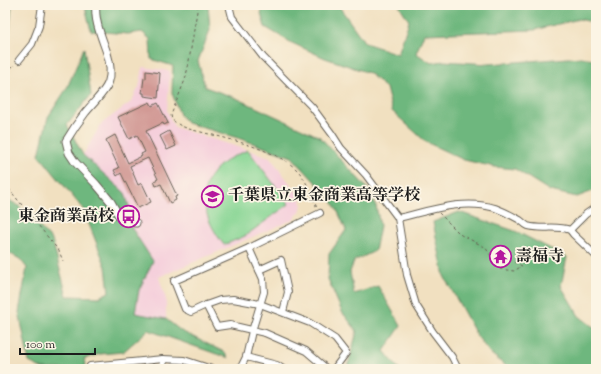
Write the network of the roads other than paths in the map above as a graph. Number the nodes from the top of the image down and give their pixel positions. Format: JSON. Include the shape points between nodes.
{"nodes":[{"id":1,"x":42,"y":5,"type":"edge"},
{"id":2,"x":96,"y":5,"type":"edge"},
{"id":3,"x":229,"y":5,"type":"edge"},
{"id":4,"x":19,"y":60,"type":"road end"},
{"id":5,"x":596,"y":207,"type":"edge"},
{"id":6,"x":320,"y":214,"type":"road end"},
{"id":7,"x":398,"y":218,"type":"junction"},
{"id":8,"x":136,"y":223,"type":"dead end"},
{"id":9,"x":570,"y":230,"type":"junction"},
{"id":10,"x":249,"y":248,"type":"junction"},
{"id":11,"x":596,"y":256,"type":"edge"},
{"id":12,"x":258,"y":270,"type":"junction"},
{"id":13,"x":260,"y":304,"type":"junction"},
{"id":14,"x":206,"y":305,"type":"junction"},
{"id":15,"x":283,"y":312,"type":"junction"},
{"id":16,"x":252,"y":331,"type":"junction"},
{"id":17,"x":246,"y":357,"type":"junction"},
{"id":18,"x":163,"y":359,"type":"junction"},
{"id":19,"x":91,"y":369,"type":"edge"},
{"id":20,"x":164,"y":369,"type":"edge"},
{"id":21,"x":212,"y":369,"type":"edge"},
{"id":22,"x":240,"y":369,"type":"edge"},
{"id":23,"x":283,"y":369,"type":"edge"},
{"id":24,"x":327,"y":369,"type":"edge"},
{"id":25,"x":334,"y":369,"type":"edge"},
{"id":26,"x":458,"y":369,"type":"edge"}],
"edges":[{"from":1,"to":4,"type":"street","via":[[39,26],[32,44]]},
{"from":2,"to":8,"type":"street","via":[[96,16],[110,63],[108,83],[105,91],[86,112],[66,141],[75,162],[111,202],[119,216]]},
{"from":3,"to":7,"type":"street","via":[[232,17],[262,57],[312,107],[341,148],[366,175]]},
{"from":5,"to":9,"type":"street"},
{"from":6,"to":10,"type":"street"},
{"from":7,"to":9,"type":"street","via":[[470,204],[496,209],[526,225]]},
{"from":7,"to":26,"type":"street","via":[[407,275],[416,305]]},
{"from":9,"to":11,"type":"street"},
{"from":10,"to":12,"type":"street"},
{"from":10,"to":14,"type":"street","via":[[174,281],[185,309],[190,312]]},
{"from":12,"to":13,"type":"street","via":[[263,280],[264,292]]},
{"from":12,"to":15,"type":"street","via":[[281,260],[288,292]]},
{"from":13,"to":14,"type":"street","via":[[233,299]]},
{"from":13,"to":15,"type":"street"},
{"from":13,"to":16,"type":"street"},
{"from":14,"to":16,"type":"street","via":[[217,327],[230,325]]},
{"from":15,"to":25,"type":"street","via":[[310,323],[335,339],[346,353]]},
{"from":16,"to":17,"type":"street"},
{"from":16,"to":24,"type":"street","via":[[306,351]]},
{"from":17,"to":22,"type":"street"},
{"from":17,"to":23,"type":"street"},
{"from":18,"to":19,"type":"street","via":[[90,366]]},
{"from":18,"to":20,"type":"street"},
{"from":18,"to":21,"type":"street","via":[[184,360]]}]}
